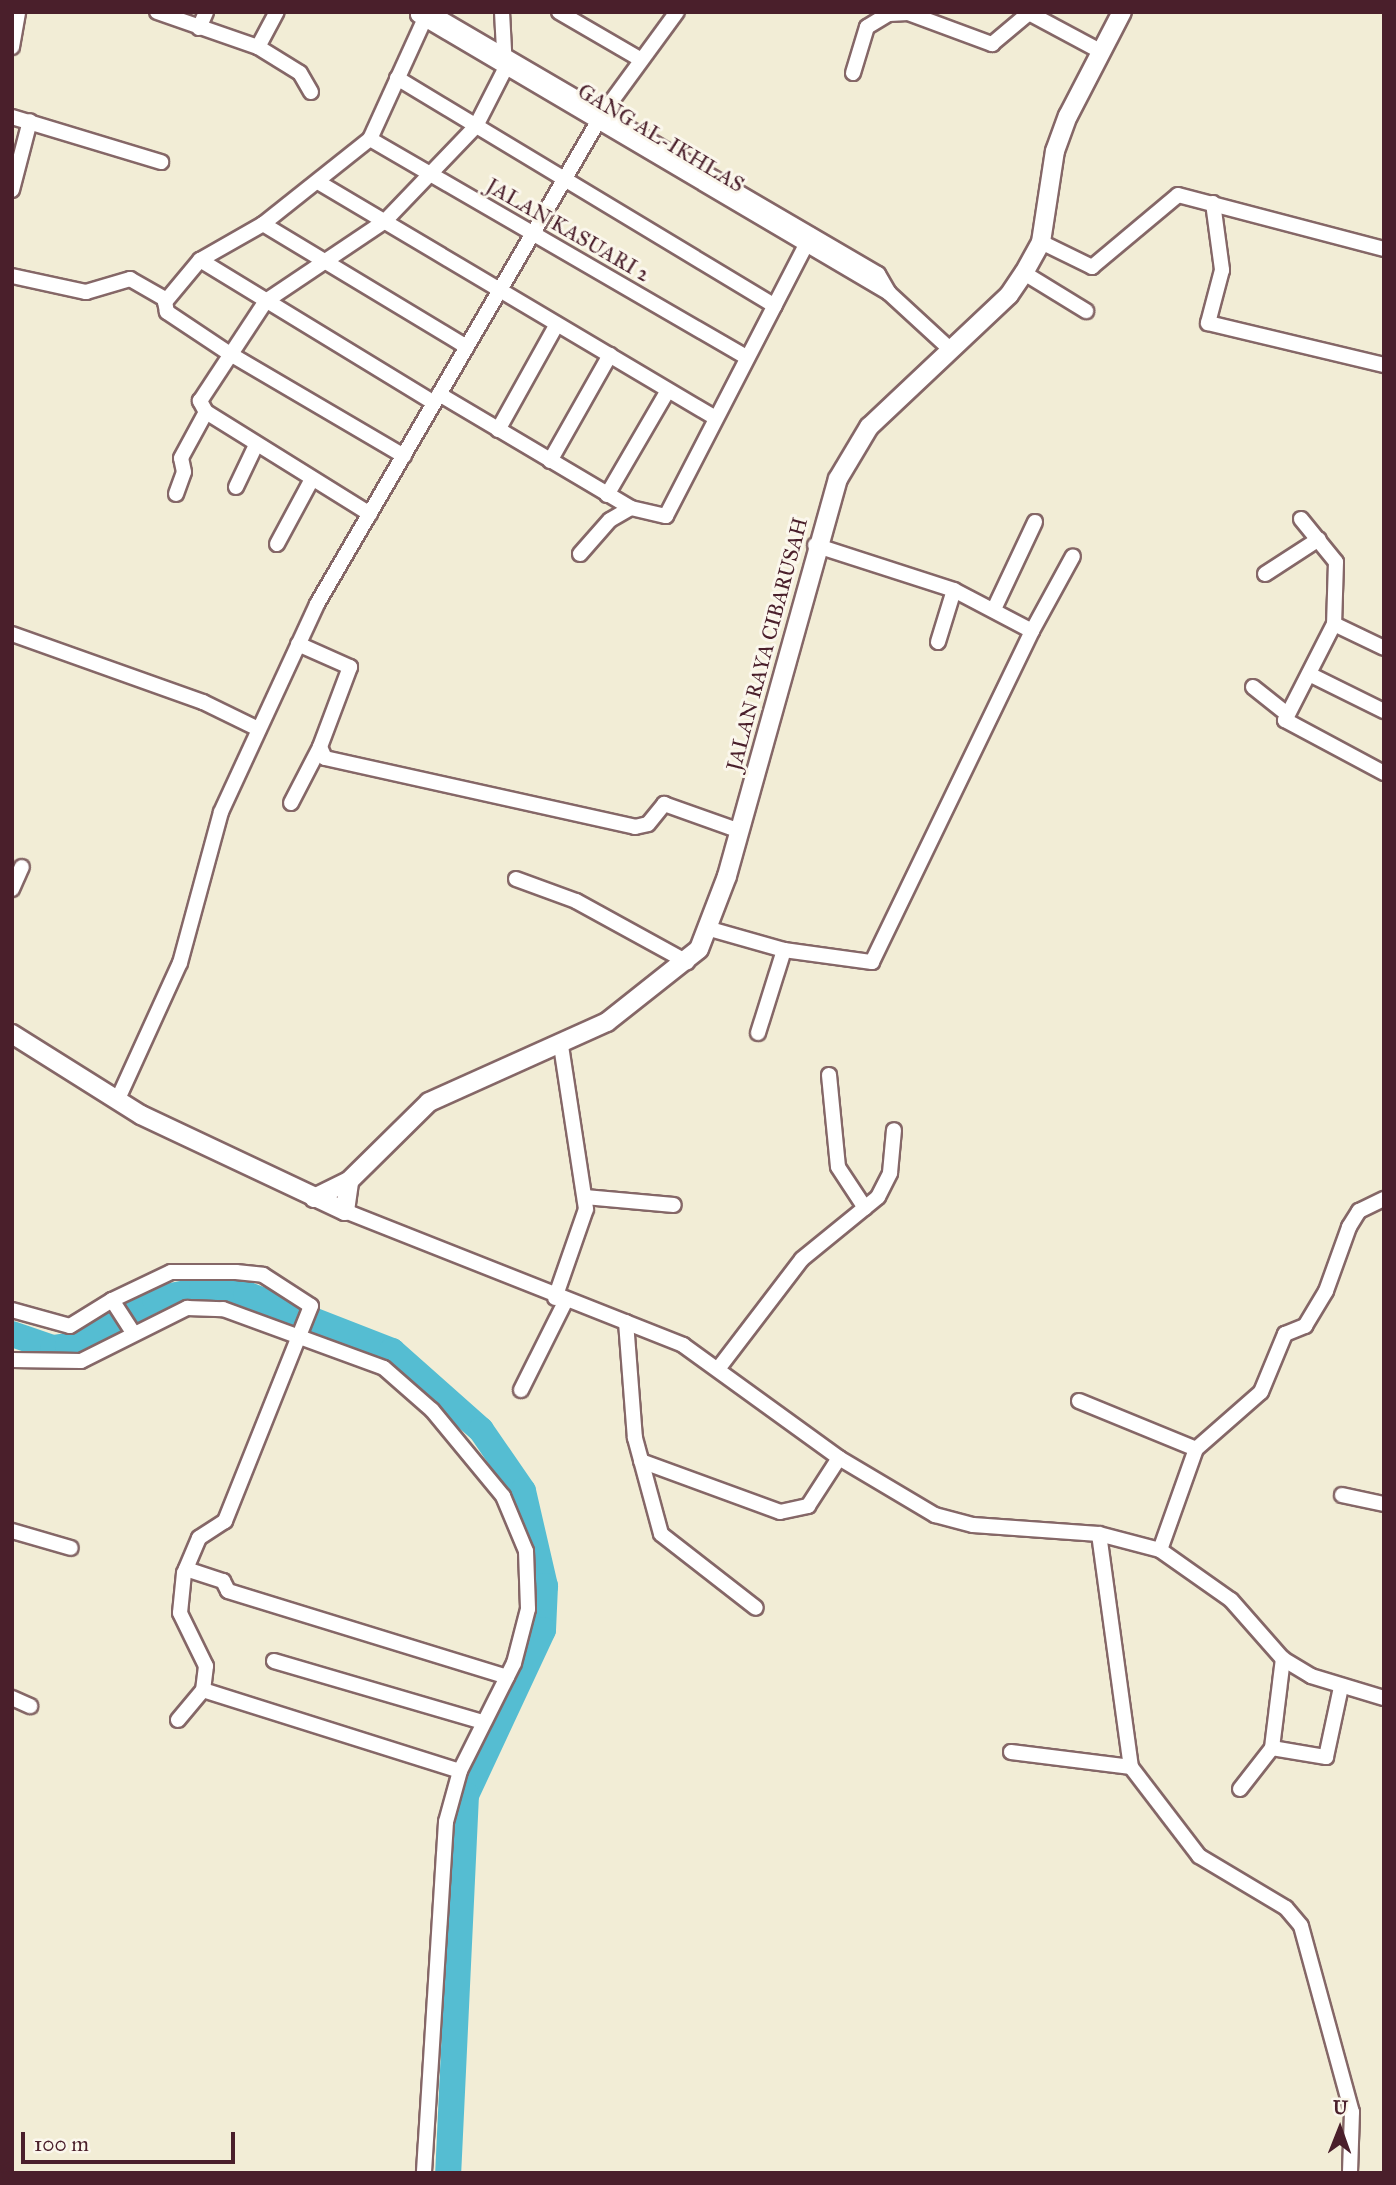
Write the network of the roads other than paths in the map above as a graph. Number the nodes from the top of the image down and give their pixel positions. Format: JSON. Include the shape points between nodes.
{"nodes":[{"id":1,"x":18,"y":12,"type":"edge"},
{"id":2,"x":158,"y":12,"type":"edge"},
{"id":3,"x":206,"y":12,"type":"edge"},
{"id":4,"x":277,"y":12,"type":"edge"},
{"id":5,"x":502,"y":12,"type":"edge"},
{"id":6,"x":559,"y":12,"type":"edge"},
{"id":7,"x":677,"y":12,"type":"edge"},
{"id":8,"x":1122,"y":12,"type":"edge"},
{"id":9,"x":425,"y":14,"type":"edge"},
{"id":10,"x":199,"y":28,"type":"junction"},
{"id":11,"x":12,"y":47,"type":"edge"},
{"id":12,"x":258,"y":47,"type":"junction"},
{"id":13,"x":1100,"y":51,"type":"junction"},
{"id":14,"x":638,"y":58,"type":"junction"},
{"id":15,"x":506,"y":63,"type":"junction"},
{"id":16,"x":853,"y":73,"type":"dead end"},
{"id":17,"x":397,"y":78,"type":"junction"},
{"id":18,"x":311,"y":92,"type":"dead end"},
{"id":19,"x":599,"y":118,"type":"junction"},
{"id":20,"x":23,"y":119,"type":"edge"},
{"id":21,"x":476,"y":126,"type":"junction"},
{"id":22,"x":370,"y":139,"type":"junction"},
{"id":23,"x":161,"y":162,"type":"dead end"},
{"id":24,"x":430,"y":174,"type":"junction"},
{"id":25,"x":564,"y":179,"type":"junction"},
{"id":26,"x":318,"y":181,"type":"junction"},
{"id":27,"x":12,"y":190,"type":"edge"},
{"id":28,"x":1213,"y":203,"type":"junction"},
{"id":29,"x":385,"y":221,"type":"junction"},
{"id":30,"x":263,"y":224,"type":"junction"},
{"id":31,"x":532,"y":234,"type":"junction"},
{"id":32,"x":807,"y":241,"type":"junction"},
{"id":33,"x":1041,"y":242,"type":"junction"},
{"id":34,"x":1384,"y":249,"type":"edge"},
{"id":35,"x":200,"y":260,"type":"junction"},
{"id":36,"x":328,"y":263,"type":"junction"},
{"id":37,"x":1024,"y":273,"type":"junction"},
{"id":38,"x":12,"y":276,"type":"edge"},
{"id":39,"x":500,"y":290,"type":"junction"},
{"id":40,"x":166,"y":299,"type":"junction"},
{"id":41,"x":266,"y":300,"type":"junction"},
{"id":42,"x":775,"y":306,"type":"junction"},
{"id":43,"x":1086,"y":311,"type":"dead end"},
{"id":44,"x":557,"y":324,"type":"junction"},
{"id":45,"x":467,"y":347,"type":"junction"},
{"id":46,"x":951,"y":351,"type":"junction"},
{"id":47,"x":230,"y":354,"type":"junction"},
{"id":48,"x":610,"y":355,"type":"junction"},
{"id":49,"x":746,"y":357,"type":"junction"},
{"id":50,"x":1384,"y":365,"type":"edge"},
{"id":51,"x":668,"y":390,"type":"junction"},
{"id":52,"x":437,"y":399,"type":"junction"},
{"id":53,"x":206,"y":412,"type":"junction"},
{"id":54,"x":714,"y":417,"type":"junction"},
{"id":55,"x":498,"y":430,"type":"junction"},
{"id":56,"x":256,"y":445,"type":"junction"},
{"id":57,"x":404,"y":456,"type":"junction"},
{"id":58,"x":550,"y":461,"type":"junction"},
{"id":59,"x":312,"y":479,"type":"junction"},
{"id":60,"x":236,"y":487,"type":"dead end"},
{"id":61,"x":176,"y":494,"type":"dead end"},
{"id":62,"x":607,"y":495,"type":"junction"},
{"id":63,"x":631,"y":508,"type":"junction"},
{"id":64,"x":370,"y":513,"type":"junction"},
{"id":65,"x":1301,"y":519,"type":"dead end"},
{"id":66,"x":1035,"y":522,"type":"dead end"},
{"id":67,"x":1319,"y":539,"type":"junction"},
{"id":68,"x":277,"y":544,"type":"dead end"},
{"id":69,"x":816,"y":545,"type":"junction"},
{"id":70,"x":580,"y":554,"type":"dead end"},
{"id":71,"x":1073,"y":556,"type":"dead end"},
{"id":72,"x":1265,"y":574,"type":"dead end"},
{"id":73,"x":954,"y":590,"type":"junction"},
{"id":74,"x":995,"y":607,"type":"junction"},
{"id":75,"x":1334,"y":624,"type":"junction"},
{"id":76,"x":1032,"y":631,"type":"junction"},
{"id":77,"x":12,"y":634,"type":"edge"},
{"id":78,"x":938,"y":642,"type":"dead end"},
{"id":79,"x":298,"y":644,"type":"junction"},
{"id":80,"x":1384,"y":648,"type":"edge"},
{"id":81,"x":1309,"y":674,"type":"junction"},
{"id":82,"x":1253,"y":688,"type":"dead end"},
{"id":83,"x":1384,"y":711,"type":"edge"},
{"id":84,"x":1287,"y":714,"type":"junction"},
{"id":85,"x":258,"y":729,"type":"junction"},
{"id":86,"x":320,"y":747,"type":"junction"},
{"id":87,"x":1384,"y":773,"type":"edge"},
{"id":88,"x":291,"y":803,"type":"dead end"},
{"id":89,"x":740,"y":831,"type":"junction"},
{"id":90,"x":22,"y":867,"type":"dead end"},
{"id":91,"x":516,"y":879,"type":"dead end"},
{"id":92,"x":12,"y":889,"type":"edge"},
{"id":93,"x":710,"y":929,"type":"junction"},
{"id":94,"x":784,"y":950,"type":"junction"},
{"id":95,"x":687,"y":962,"type":"junction"},
{"id":96,"x":758,"y":1033,"type":"dead end"},
{"id":97,"x":12,"y":1034,"type":"edge"},
{"id":98,"x":561,"y":1046,"type":"junction"},
{"id":99,"x":829,"y":1075,"type":"dead end"},
{"id":100,"x":117,"y":1101,"type":"junction"},
{"id":101,"x":894,"y":1130,"type":"dead end"},
{"id":102,"x":349,"y":1181,"type":"junction"},
{"id":103,"x":585,"y":1197,"type":"junction"},
{"id":104,"x":314,"y":1198,"type":"junction"},
{"id":105,"x":1384,"y":1199,"type":"edge"},
{"id":106,"x":674,"y":1205,"type":"dead end"},
{"id":107,"x":865,"y":1208,"type":"junction"},
{"id":108,"x":345,"y":1211,"type":"junction"},
{"id":109,"x":560,"y":1300,"type":"junction"},
{"id":110,"x":113,"y":1301,"type":"junction"},
{"id":111,"x":12,"y":1310,"type":"edge"},
{"id":112,"x":626,"y":1322,"type":"junction"},
{"id":113,"x":305,"y":1324,"type":"junction"},
{"id":114,"x":132,"y":1329,"type":"junction"},
{"id":115,"x":12,"y":1360,"type":"edge"},
{"id":116,"x":718,"y":1369,"type":"junction"},
{"id":117,"x":521,"y":1390,"type":"dead end"},
{"id":118,"x":1079,"y":1401,"type":"dead end"},
{"id":119,"x":1196,"y":1449,"type":"junction"},
{"id":120,"x":839,"y":1458,"type":"junction"},
{"id":121,"x":641,"y":1461,"type":"junction"},
{"id":122,"x":1342,"y":1495,"type":"dead end"},
{"id":123,"x":1384,"y":1504,"type":"edge"},
{"id":124,"x":12,"y":1531,"type":"edge"},
{"id":125,"x":1099,"y":1534,"type":"junction"},
{"id":126,"x":71,"y":1548,"type":"dead end"},
{"id":127,"x":1160,"y":1550,"type":"junction"},
{"id":128,"x":186,"y":1569,"type":"junction"},
{"id":129,"x":756,"y":1608,"type":"dead end"},
{"id":130,"x":1283,"y":1659,"type":"junction"},
{"id":131,"x":274,"y":1661,"type":"dead end"},
{"id":132,"x":507,"y":1677,"type":"junction"},
{"id":133,"x":1342,"y":1687,"type":"junction"},
{"id":134,"x":203,"y":1690,"type":"junction"},
{"id":135,"x":12,"y":1698,"type":"edge"},
{"id":136,"x":1384,"y":1698,"type":"edge"},
{"id":137,"x":30,"y":1706,"type":"dead end"},
{"id":138,"x":178,"y":1720,"type":"dead end"},
{"id":139,"x":482,"y":1722,"type":"junction"},
{"id":140,"x":1272,"y":1748,"type":"junction"},
{"id":141,"x":1011,"y":1752,"type":"dead end"},
{"id":142,"x":1131,"y":1767,"type":"junction"},
{"id":143,"x":460,"y":1771,"type":"junction"},
{"id":144,"x":1240,"y":1789,"type":"dead end"},
{"id":145,"x":424,"y":2173,"type":"edge"},
{"id":146,"x":1350,"y":2173,"type":"edge"}],
"edges":[{"from":1,"to":11,"type":"street"},
{"from":2,"to":10,"type":"street"},
{"from":3,"to":10,"type":"street"},
{"from":4,"to":12,"type":"street"},
{"from":5,"to":15,"type":"street"},
{"from":6,"to":14,"type":"street"},
{"from":7,"to":14,"type":"street"},
{"from":8,"to":13,"type":"main road","name":"JALAN RAYA CIBARUSAH"},
{"from":9,"to":15,"type":"street","name":"GANG AL-IKHLAS"},
{"from":9,"to":17,"type":"street"},
{"from":10,"to":12,"type":"street"},
{"from":12,"to":18,"type":"street","via":[[300,73]]},
{"from":13,"to":16,"type":"street","via":[[1029,13],[992,44],[908,13],[889,14],[867,27]]},
{"from":13,"to":33,"type":"main road","name":"JALAN RAYA CIBARUSAH","via":[[1055,151]]},
{"from":14,"to":19,"type":"street"},
{"from":15,"to":19,"type":"street","name":"GANG AL-IKHLAS"},
{"from":15,"to":21,"type":"street"},
{"from":17,"to":21,"type":"street"},
{"from":17,"to":22,"type":"street"},
{"from":19,"to":25,"type":"street"},
{"from":19,"to":32,"type":"street","name":"GANG AL-IKHLAS"},
{"from":20,"to":23,"type":"street"},
{"from":20,"to":27,"type":"street"},
{"from":21,"to":24,"type":"street"},
{"from":21,"to":25,"type":"street"},
{"from":22,"to":24,"type":"street","name":"JALAN KASUARI 2"},
{"from":22,"to":26,"type":"street"},
{"from":24,"to":29,"type":"street"},
{"from":24,"to":31,"type":"street","name":"JALAN KASUARI 2"},
{"from":25,"to":31,"type":"street"},
{"from":25,"to":42,"type":"street"},
{"from":26,"to":29,"type":"street"},
{"from":26,"to":30,"type":"street"},
{"from":28,"to":33,"type":"street","via":[[1178,195],[1092,267]]},
{"from":28,"to":34,"type":"street"},
{"from":28,"to":50,"type":"street","via":[[1223,271],[1208,323]]},
{"from":29,"to":36,"type":"street"},
{"from":29,"to":39,"type":"street"},
{"from":30,"to":35,"type":"street"},
{"from":30,"to":36,"type":"street"},
{"from":31,"to":39,"type":"street"},
{"from":31,"to":49,"type":"street","name":"JALAN KASUARI 2"},
{"from":32,"to":42,"type":"street"},
{"from":32,"to":46,"type":"street","name":"GANG AL-IKHLAS","via":[[878,274],[889,293]]},
{"from":33,"to":37,"type":"main road","name":"JALAN RAYA CIBARUSAH"},
{"from":35,"to":40,"type":"street"},
{"from":35,"to":41,"type":"street"},
{"from":36,"to":41,"type":"street"},
{"from":36,"to":45,"type":"street"},
{"from":37,"to":43,"type":"street"},
{"from":37,"to":46,"type":"main road","name":"JALAN RAYA CIBARUSAH"},
{"from":38,"to":40,"type":"street","via":[[86,292],[130,279]]},
{"from":39,"to":44,"type":"street"},
{"from":39,"to":45,"type":"street"},
{"from":40,"to":47,"type":"street","via":[[167,312]]},
{"from":41,"to":47,"type":"street"},
{"from":41,"to":52,"type":"street"},
{"from":42,"to":49,"type":"street"},
{"from":44,"to":48,"type":"street"},
{"from":44,"to":55,"type":"street"},
{"from":45,"to":52,"type":"street"},
{"from":46,"to":69,"type":"main road","name":"JALAN RAYA CIBARUSAH","via":[[891,404],[855,448]]},
{"from":47,"to":53,"type":"street","via":[[200,401]]},
{"from":47,"to":57,"type":"street"},
{"from":48,"to":51,"type":"street"},
{"from":48,"to":58,"type":"street"},
{"from":49,"to":54,"type":"street"},
{"from":51,"to":54,"type":"street"},
{"from":51,"to":62,"type":"street"},
{"from":52,"to":55,"type":"street"},
{"from":52,"to":57,"type":"street"},
{"from":53,"to":56,"type":"street"},
{"from":53,"to":61,"type":"street","via":[[181,458],[184,472]]},
{"from":54,"to":63,"type":"street","via":[[677,505],[655,517]]},
{"from":55,"to":58,"type":"street"},
{"from":56,"to":59,"type":"street"},
{"from":56,"to":60,"type":"street"},
{"from":57,"to":64,"type":"street"},
{"from":58,"to":62,"type":"street"},
{"from":59,"to":64,"type":"street"},
{"from":59,"to":68,"type":"street"},
{"from":62,"to":63,"type":"street"},
{"from":63,"to":70,"type":"street","via":[[610,520]]},
{"from":64,"to":79,"type":"street"},
{"from":65,"to":67,"type":"street"},
{"from":66,"to":74,"type":"street"},
{"from":67,"to":72,"type":"street"},
{"from":67,"to":75,"type":"street","via":[[1336,562]]},
{"from":69,"to":73,"type":"street"},
{"from":69,"to":89,"type":"main road","name":"JALAN RAYA CIBARUSAH"},
{"from":71,"to":76,"type":"street"},
{"from":73,"to":74,"type":"street"},
{"from":73,"to":78,"type":"street"},
{"from":74,"to":76,"type":"street"},
{"from":75,"to":80,"type":"street"},
{"from":75,"to":81,"type":"street"},
{"from":76,"to":94,"type":"street","via":[[872,962]]},
{"from":77,"to":85,"type":"street"},
{"from":79,"to":85,"type":"street"},
{"from":79,"to":86,"type":"street","via":[[350,667]]},
{"from":81,"to":83,"type":"street"},
{"from":81,"to":84,"type":"street"},
{"from":82,"to":84,"type":"street"},
{"from":84,"to":87,"type":"street","via":[[1290,727]]},
{"from":85,"to":100,"type":"street","via":[[221,812],[180,964]]},
{"from":86,"to":88,"type":"street"},
{"from":86,"to":89,"type":"street","via":[[325,758],[635,827],[648,824],[664,804]]},
{"from":89,"to":93,"type":"main road","name":"JALAN RAYA CIBARUSAH"},
{"from":90,"to":92,"type":"street"},
{"from":91,"to":95,"type":"street","via":[[576,901]]},
{"from":93,"to":94,"type":"street"},
{"from":93,"to":95,"type":"main road","name":"JALAN RAYA CIBARUSAH"},
{"from":94,"to":96,"type":"street"},
{"from":95,"to":98,"type":"main road","name":"JALAN RAYA CIBARUSAH","via":[[634,1005]]},
{"from":97,"to":100,"type":"main road"},
{"from":98,"to":102,"type":"main road","name":"JALAN RAYA CIBARUSAH","via":[[490,1070],[429,1102]]},
{"from":98,"to":103,"type":"street"},
{"from":99,"to":107,"type":"street","via":[[838,1167]]},
{"from":100,"to":104,"type":"main road"},
{"from":101,"to":107,"type":"street","via":[[886,1185]]},
{"from":102,"to":104,"type":"main road","name":"JALAN RAYA CIBARUSAH"},
{"from":102,"to":108,"type":"main road"},
{"from":103,"to":106,"type":"street"},
{"from":103,"to":109,"type":"street","via":[[582,1232]]},
{"from":104,"to":108,"type":"main road"},
{"from":105,"to":119,"type":"street","via":[[1354,1219],[1325,1291],[1305,1326],[1285,1334],[1261,1392]]},
{"from":107,"to":116,"type":"street","via":[[802,1259]]},
{"from":108,"to":109,"type":"street"},
{"from":109,"to":112,"type":"street"},
{"from":109,"to":117,"type":"street"},
{"from":110,"to":111,"type":"street","via":[[70,1326]]},
{"from":110,"to":113,"type":"street","via":[[171,1272],[236,1272],[272,1280],[308,1300]]},
{"from":110,"to":114,"type":"street"},
{"from":112,"to":116,"type":"street","via":[[683,1345]]},
{"from":112,"to":121,"type":"street","via":[[630,1405]]},
{"from":113,"to":114,"type":"street","via":[[204,1307]]},
{"from":113,"to":128,"type":"street","via":[[225,1521],[199,1538]]},
{"from":113,"to":132,"type":"street","via":[[410,1387],[503,1496],[518,1527],[530,1583],[524,1635]]},
{"from":114,"to":115,"type":"street","via":[[81,1361]]},
{"from":116,"to":120,"type":"street"},
{"from":118,"to":119,"type":"street"},
{"from":119,"to":127,"type":"street"},
{"from":120,"to":121,"type":"street","via":[[808,1506],[780,1512]]},
{"from":120,"to":125,"type":"street","via":[[945,1518]]},
{"from":121,"to":129,"type":"street","via":[[654,1516],[670,1547]]},
{"from":122,"to":123,"type":"street"},
{"from":124,"to":126,"type":"street"},
{"from":125,"to":127,"type":"street"},
{"from":125,"to":142,"type":"street"},
{"from":127,"to":130,"type":"street","via":[[1231,1600]]},
{"from":128,"to":132,"type":"street","via":[[223,1581],[228,1591]]},
{"from":128,"to":134,"type":"street","via":[[180,1613],[206,1666]]},
{"from":130,"to":133,"type":"street"},
{"from":130,"to":140,"type":"street"},
{"from":131,"to":139,"type":"street"},
{"from":132,"to":139,"type":"street"},
{"from":133,"to":136,"type":"street"},
{"from":133,"to":140,"type":"street","via":[[1326,1758]]},
{"from":134,"to":138,"type":"street"},
{"from":134,"to":143,"type":"street"},
{"from":135,"to":137,"type":"street"},
{"from":139,"to":143,"type":"street"},
{"from":140,"to":144,"type":"street"},
{"from":141,"to":142,"type":"street"},
{"from":142,"to":146,"type":"street","via":[[1199,1856],[1286,1908],[1301,1926],[1352,2112]]},
{"from":143,"to":145,"type":"street","via":[[442,1856]]}]}
